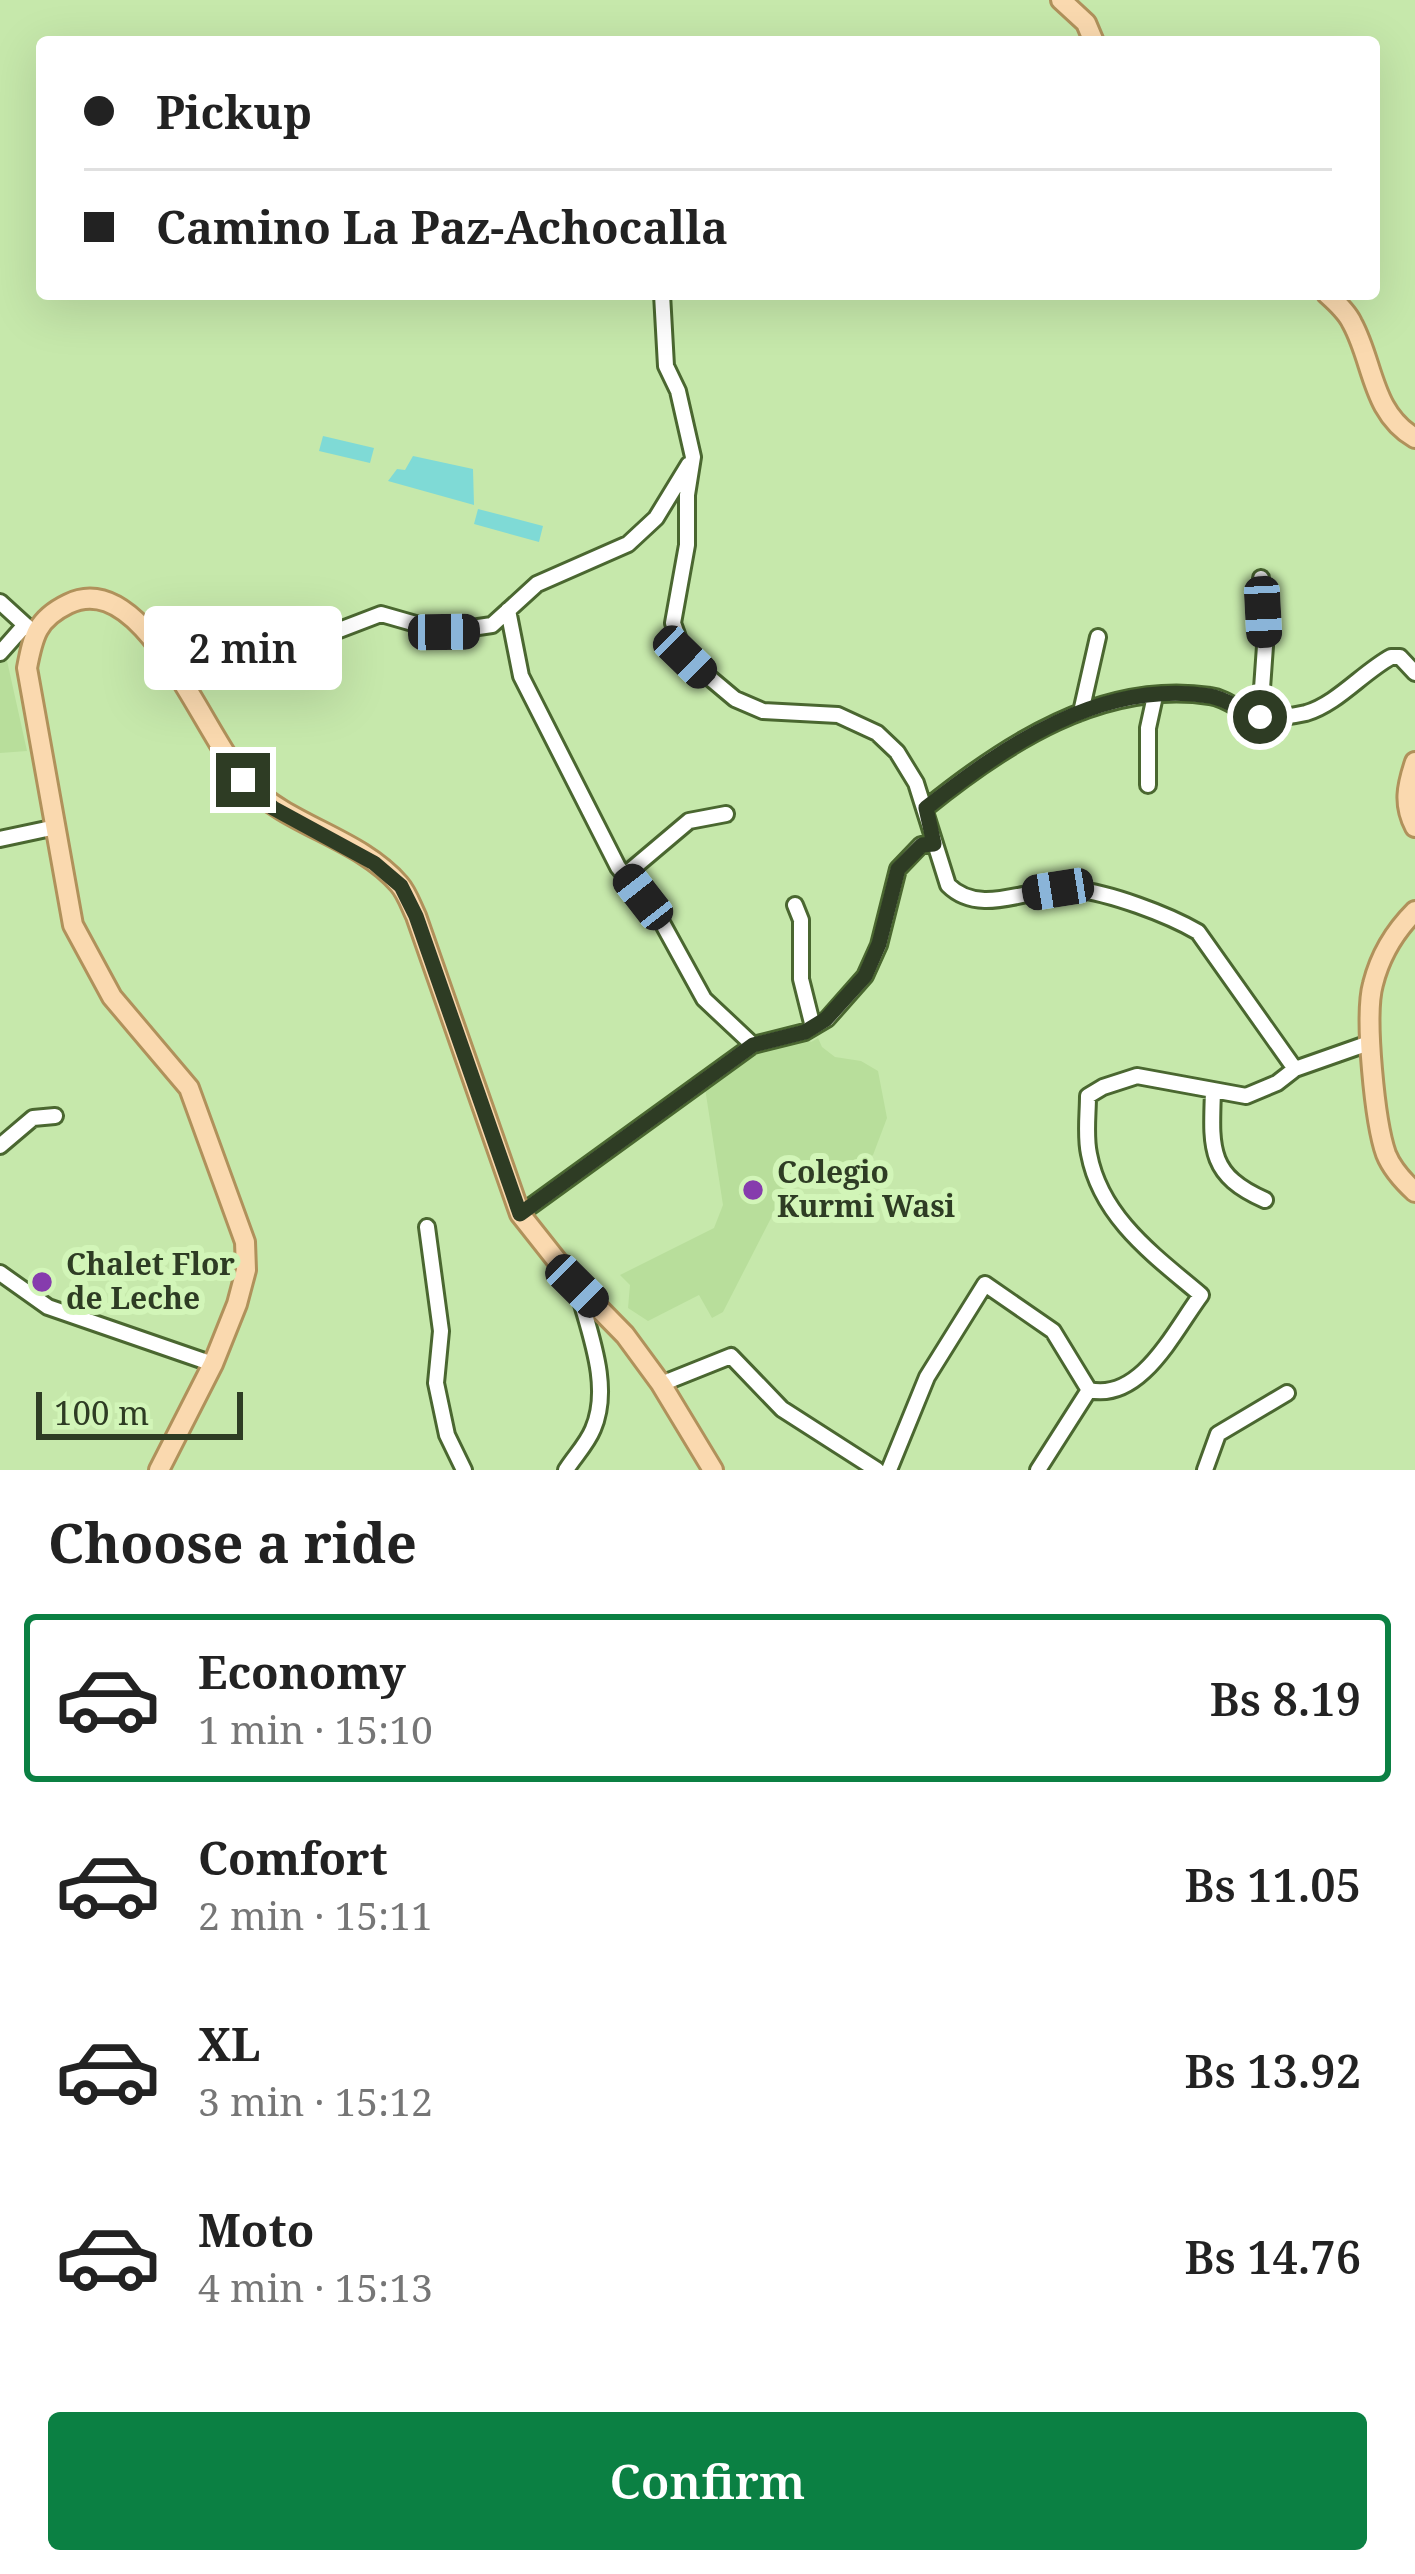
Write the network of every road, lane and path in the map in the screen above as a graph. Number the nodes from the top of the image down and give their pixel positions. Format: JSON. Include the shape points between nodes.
{"nodes":[{"id":1,"x":1060,"y":0,"type":"edge"},
{"id":2,"x":1091,"y":36,"type":"edge"},
{"id":3,"x":663,"y":300,"type":"edge"},
{"id":4,"x":1333,"y":300,"type":"edge"},
{"id":5,"x":1415,"y":438,"type":"edge"},
{"id":6,"x":693,"y":457,"type":"junction"},
{"id":7,"x":1261,"y":578,"type":"dead end"},
{"id":8,"x":0,"y":602,"type":"edge"},
{"id":9,"x":508,"y":610,"type":"junction"},
{"id":10,"x":29,"y":629,"type":"junction"},
{"id":11,"x":1098,"y":637,"type":"dead end"},
{"id":12,"x":158,"y":642,"type":"junction"},
{"id":13,"x":0,"y":653,"type":"edge"},
{"id":14,"x":1415,"y":673,"type":"edge"},
{"id":15,"x":1155,"y":696,"type":"junction"},
{"id":16,"x":1081,"y":712,"type":"junction"},
{"id":17,"x":1260,"y":717,"type":"junction"},
{"id":18,"x":1415,"y":762,"type":"edge"},
{"id":19,"x":1148,"y":785,"type":"dead end"},
{"id":20,"x":926,"y":808,"type":"junction"},
{"id":21,"x":726,"y":814,"type":"dead end"},
{"id":22,"x":56,"y":827,"type":"junction"},
{"id":23,"x":1415,"y":827,"type":"edge"},
{"id":24,"x":0,"y":839,"type":"edge"},
{"id":25,"x":934,"y":844,"type":"junction"},
{"id":26,"x":625,"y":875,"type":"junction"},
{"id":27,"x":795,"y":905,"type":"dead end"},
{"id":28,"x":1415,"y":911,"type":"edge"},
{"id":29,"x":810,"y":1028,"type":"junction"},
{"id":30,"x":1369,"y":1042,"type":"junction"},
{"id":31,"x":753,"y":1045,"type":"junction"},
{"id":32,"x":1295,"y":1069,"type":"junction"},
{"id":33,"x":1213,"y":1091,"type":"junction"},
{"id":34,"x":55,"y":1116,"type":"dead end"},
{"id":35,"x":0,"y":1145,"type":"edge"},
{"id":36,"x":1415,"y":1192,"type":"edge"},
{"id":37,"x":1265,"y":1200,"type":"dead end"},
{"id":38,"x":520,"y":1214,"type":"junction"},
{"id":39,"x":428,"y":1227,"type":"dead end"},
{"id":40,"x":0,"y":1273,"type":"edge"},
{"id":41,"x":577,"y":1286,"type":"junction"},
{"id":42,"x":212,"y":1364,"type":"junction"},
{"id":43,"x":661,"y":1384,"type":"junction"},
{"id":44,"x":1088,"y":1390,"type":"junction"},
{"id":45,"x":1287,"y":1393,"type":"dead end"},
{"id":46,"x":159,"y":1470,"type":"edge"},
{"id":47,"x":464,"y":1470,"type":"edge"},
{"id":48,"x":566,"y":1470,"type":"edge"},
{"id":49,"x":713,"y":1470,"type":"edge"},
{"id":50,"x":877,"y":1470,"type":"edge"},
{"id":51,"x":889,"y":1470,"type":"edge"},
{"id":52,"x":1038,"y":1470,"type":"edge"},
{"id":53,"x":1205,"y":1470,"type":"edge"}],
"edges":[{"from":1,"to":2,"type":"main road"},
{"from":3,"to":6,"type":"street","via":[[666,366]]},
{"from":4,"to":5,"type":"main road","via":[[1352,321],[1389,416]]},
{"from":6,"to":9,"type":"street","via":[[656,518],[628,544],[537,584]]},
{"from":6,"to":20,"type":"street","via":[[673,623],[685,657],[735,698],[764,710],[838,716],[878,734],[898,752]]},
{"from":7,"to":17,"type":"street"},
{"from":8,"to":10,"type":"street"},
{"from":9,"to":12,"type":"street","via":[[469,631],[444,632],[387,614],[334,632],[221,629]]},
{"from":9,"to":26,"type":"street","via":[[521,676]]},
{"from":10,"to":12,"type":"main road","via":[[75,600],[97,600],[123,606]]},
{"from":10,"to":13,"type":"street"},
{"from":10,"to":22,"type":"main road","via":[[28,686]]},
{"from":11,"to":16,"type":"street"},
{"from":12,"to":38,"type":"main road","via":[[243,780],[273,808],[401,886]]},
{"from":14,"to":17,"type":"street","via":[[1391,656],[1308,712]]},
{"from":15,"to":16,"type":"street"},
{"from":15,"to":17,"type":"street","via":[[1208,695]]},
{"from":15,"to":19,"type":"street"},
{"from":16,"to":20,"type":"street","via":[[976,768]]},
{"from":18,"to":23,"type":"main road","via":[[1406,811]]},
{"from":20,"to":25,"type":"street"},
{"from":21,"to":26,"type":"street","via":[[688,821]]},
{"from":22,"to":24,"type":"street"},
{"from":22,"to":42,"type":"main road","via":[[73,925],[112,997],[189,1088],[245,1242],[237,1304]]},
{"from":25,"to":29,"type":"street","via":[[922,845],[898,869],[865,976]]},
{"from":25,"to":32,"type":"street","via":[[948,884],[971,899],[1073,889],[1198,932]]},
{"from":26,"to":31,"type":"street","via":[[704,999]]},
{"from":27,"to":29,"type":"street"},
{"from":28,"to":30,"type":"main road","via":[[1372,985]]},
{"from":29,"to":31,"type":"street"},
{"from":30,"to":32,"type":"street"},
{"from":30,"to":36,"type":"main road","via":[[1386,1153]]},
{"from":31,"to":38,"type":"street"},
{"from":32,"to":33,"type":"street","via":[[1246,1096]]},
{"from":33,"to":37,"type":"street","via":[[1211,1140],[1221,1173]]},
{"from":33,"to":44,"type":"street","via":[[1137,1076],[1088,1096],[1088,1153],[1100,1184],[1131,1238],[1201,1295],[1137,1380],[1107,1394]]},
{"from":34,"to":35,"type":"street","via":[[33,1118]]},
{"from":38,"to":41,"type":"main road"},
{"from":39,"to":47,"type":"street","via":[[441,1331],[436,1383]]},
{"from":40,"to":42,"type":"street","via":[[49,1307]]},
{"from":41,"to":43,"type":"main road"},
{"from":41,"to":48,"type":"street","via":[[599,1401],[593,1430]]},
{"from":42,"to":46,"type":"main road"},
{"from":43,"to":49,"type":"main road"},
{"from":43,"to":50,"type":"street","via":[[731,1356],[782,1409]]},
{"from":44,"to":51,"type":"street","via":[[1053,1331],[985,1284],[928,1377]]},
{"from":44,"to":52,"type":"street"},
{"from":45,"to":53,"type":"street","via":[[1217,1434]]}]}
